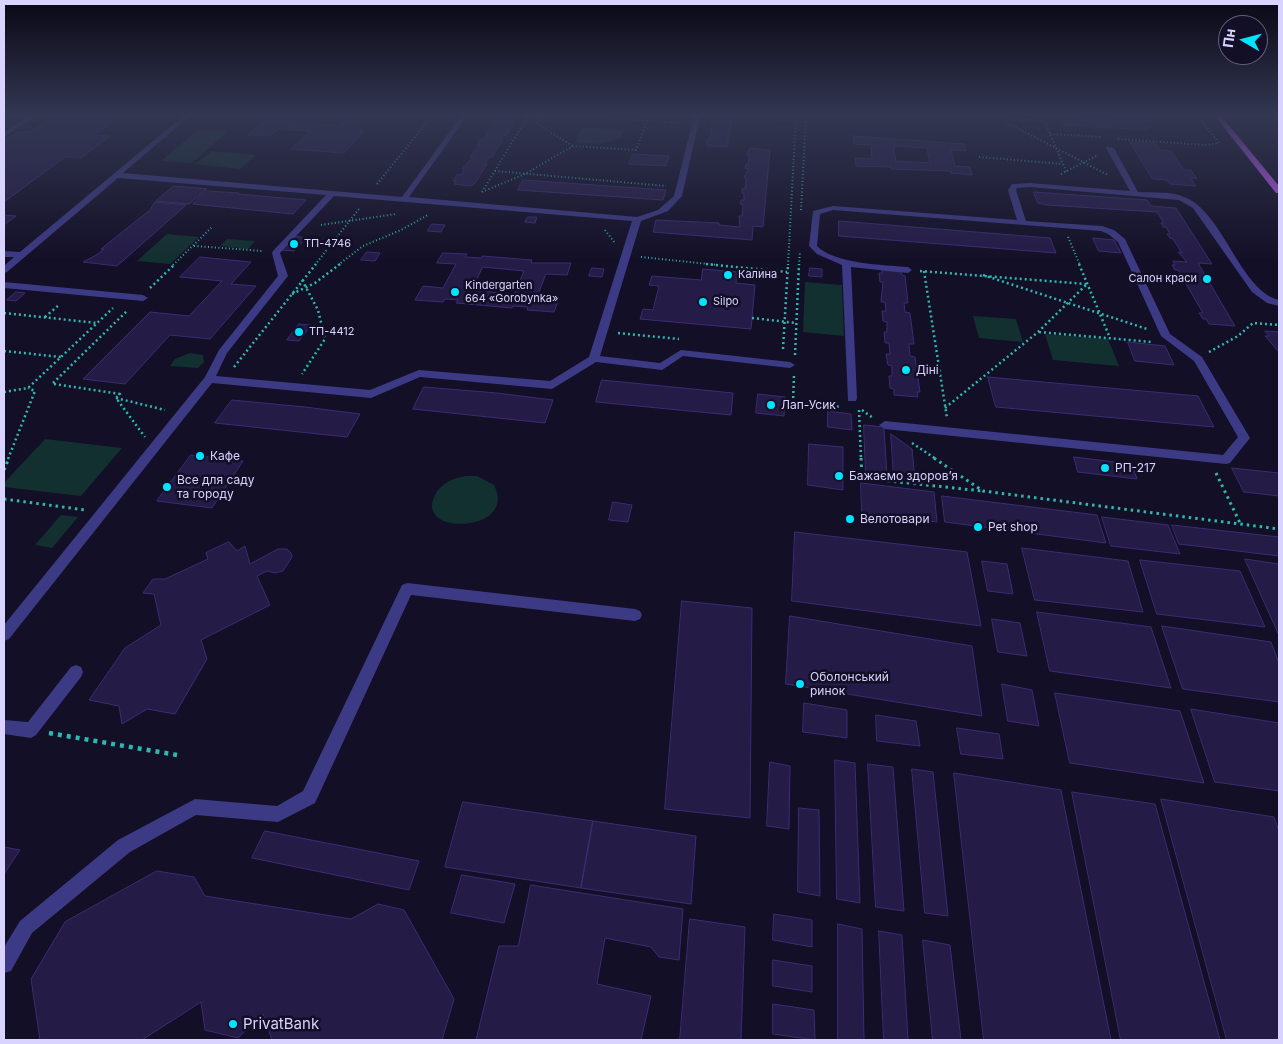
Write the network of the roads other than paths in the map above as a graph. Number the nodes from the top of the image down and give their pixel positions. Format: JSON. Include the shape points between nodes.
{"nodes":[{"id":1,"x":128,"y":165,"type":"edge"},
{"id":2,"x":429,"y":165,"type":"edge"},
{"id":3,"x":685,"y":165,"type":"edge"},
{"id":4,"x":1119,"y":165,"type":"edge"},
{"id":5,"x":1258,"y":165,"type":"edge"},
{"id":6,"x":115,"y":175,"type":"junction"},
{"id":7,"x":1133,"y":191,"type":"junction"},
{"id":8,"x":1279,"y":191,"type":"edge"},
{"id":9,"x":333,"y":192,"type":"junction"},
{"id":10,"x":405,"y":198,"type":"junction"},
{"id":11,"x":637,"y":219,"type":"junction"},
{"id":12,"x":1022,"y":222,"type":"junction"},
{"id":13,"x":4,"y":254,"type":"edge"},
{"id":14,"x":22,"y":255,"type":"junction"},
{"id":15,"x":846,"y":264,"type":"junction"},
{"id":16,"x":4,"y":270,"type":"edge"},
{"id":17,"x":908,"y":270,"type":"road end"},
{"id":18,"x":4,"y":285,"type":"edge"},
{"id":19,"x":143,"y":298,"type":"dead end"},
{"id":20,"x":1279,"y":303,"type":"edge"},
{"id":21,"x":594,"y":359,"type":"junction"},
{"id":22,"x":793,"y":366,"type":"road end"},
{"id":23,"x":208,"y":379,"type":"junction"},
{"id":24,"x":852,"y":398,"type":"dead end"},
{"id":25,"x":885,"y":425,"type":"road end"},
{"id":26,"x":635,"y":615,"type":"dead end"},
{"id":27,"x":4,"y":635,"type":"edge"},
{"id":28,"x":76,"y":672,"type":"dead end"},
{"id":29,"x":4,"y":727,"type":"edge"},
{"id":30,"x":4,"y":964,"type":"edge"}],
"edges":[{"from":1,"to":6,"type":"street"},
{"from":2,"to":10,"type":"street"},
{"from":3,"to":11,"type":"street","via":[[678,196],[671,207]]},
{"from":4,"to":7,"type":"street"},
{"from":5,"to":8,"type":"main road"},
{"from":6,"to":9,"type":"street"},
{"from":6,"to":14,"type":"street"},
{"from":7,"to":12,"type":"street","via":[[1015,186],[1012,190]]},
{"from":7,"to":20,"type":"street","via":[[1191,202],[1208,221],[1255,290],[1270,301]]},
{"from":9,"to":10,"type":"street"},
{"from":9,"to":23,"type":"street","via":[[276,252],[283,276],[223,352]]},
{"from":10,"to":11,"type":"street"},
{"from":11,"to":21,"type":"street"},
{"from":12,"to":15,"type":"street","via":[[832,208],[820,210],[814,216],[813,246],[820,253]]},
{"from":12,"to":25,"type":"street","via":[[1102,230],[1111,232],[1122,241],[1166,336],[1198,359],[1244,438],[1226,460]]},
{"from":13,"to":14,"type":"street"},
{"from":14,"to":16,"type":"street"},
{"from":15,"to":17,"type":"street"},
{"from":15,"to":24,"type":"street"},
{"from":18,"to":19,"type":"street"},
{"from":21,"to":22,"type":"street","via":[[662,367],[681,353]]},
{"from":21,"to":23,"type":"street","via":[[552,385],[419,373],[371,394]]},
{"from":23,"to":27,"type":"street"},
{"from":26,"to":30,"type":"street","via":[[407,589],[309,797],[278,814],[195,807],[124,846],[26,927]]},
{"from":28,"to":29,"type":"street","via":[[31,730]]}]}
